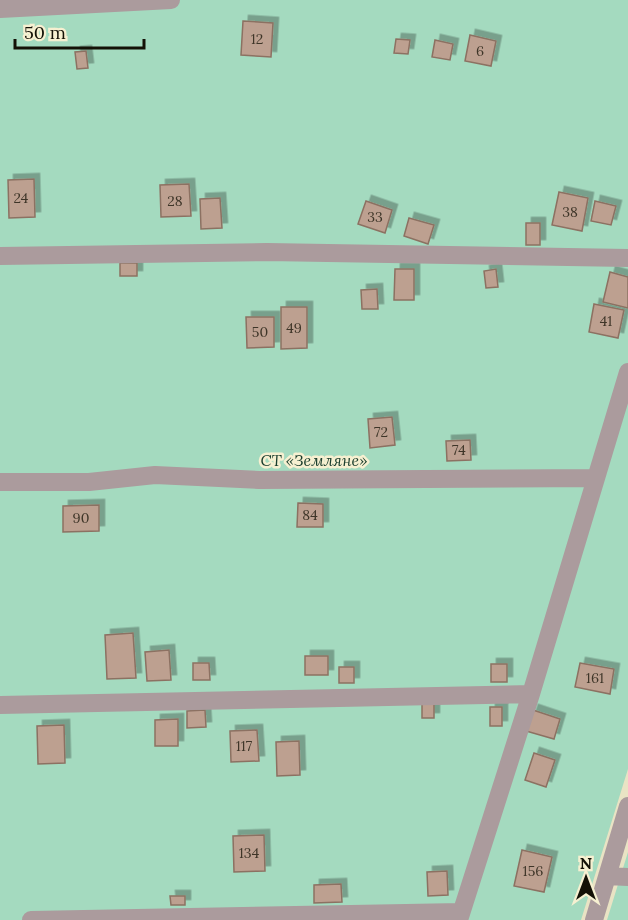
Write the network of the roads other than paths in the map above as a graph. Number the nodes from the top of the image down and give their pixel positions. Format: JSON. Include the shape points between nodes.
{"nodes":[{"id":1,"x":171,"y":0,"type":"edge"},
{"id":2,"x":0,"y":9,"type":"edge"},
{"id":3,"x":0,"y":256,"type":"edge"},
{"id":4,"x":628,"y":258,"type":"edge"},
{"id":5,"x":628,"y":372,"type":"edge"},
{"id":6,"x":596,"y":478,"type":"junction"},
{"id":7,"x":0,"y":482,"type":"edge"},
{"id":8,"x":531,"y":694,"type":"junction"},
{"id":9,"x":0,"y":705,"type":"edge"},
{"id":10,"x":628,"y":806,"type":"edge"},
{"id":11,"x":607,"y":876,"type":"junction"},
{"id":12,"x":628,"y":877,"type":"edge"},
{"id":13,"x":460,"y":916,"type":"edge"},
{"id":14,"x":32,"y":920,"type":"edge"},
{"id":15,"x":594,"y":920,"type":"edge"}],
"edges":[{"from":1,"to":2,"type":"street"},
{"from":3,"to":4,"type":"street","via":[[267,252]]},
{"from":5,"to":6,"type":"street"},
{"from":6,"to":7,"type":"street","via":[[259,480],[155,475],[89,482]]},
{"from":6,"to":8,"type":"street"},
{"from":8,"to":9,"type":"street"},
{"from":8,"to":13,"type":"street"},
{"from":10,"to":11,"type":"street"},
{"from":11,"to":12,"type":"street"},
{"from":11,"to":15,"type":"street"},
{"from":13,"to":14,"type":"street"}]}
